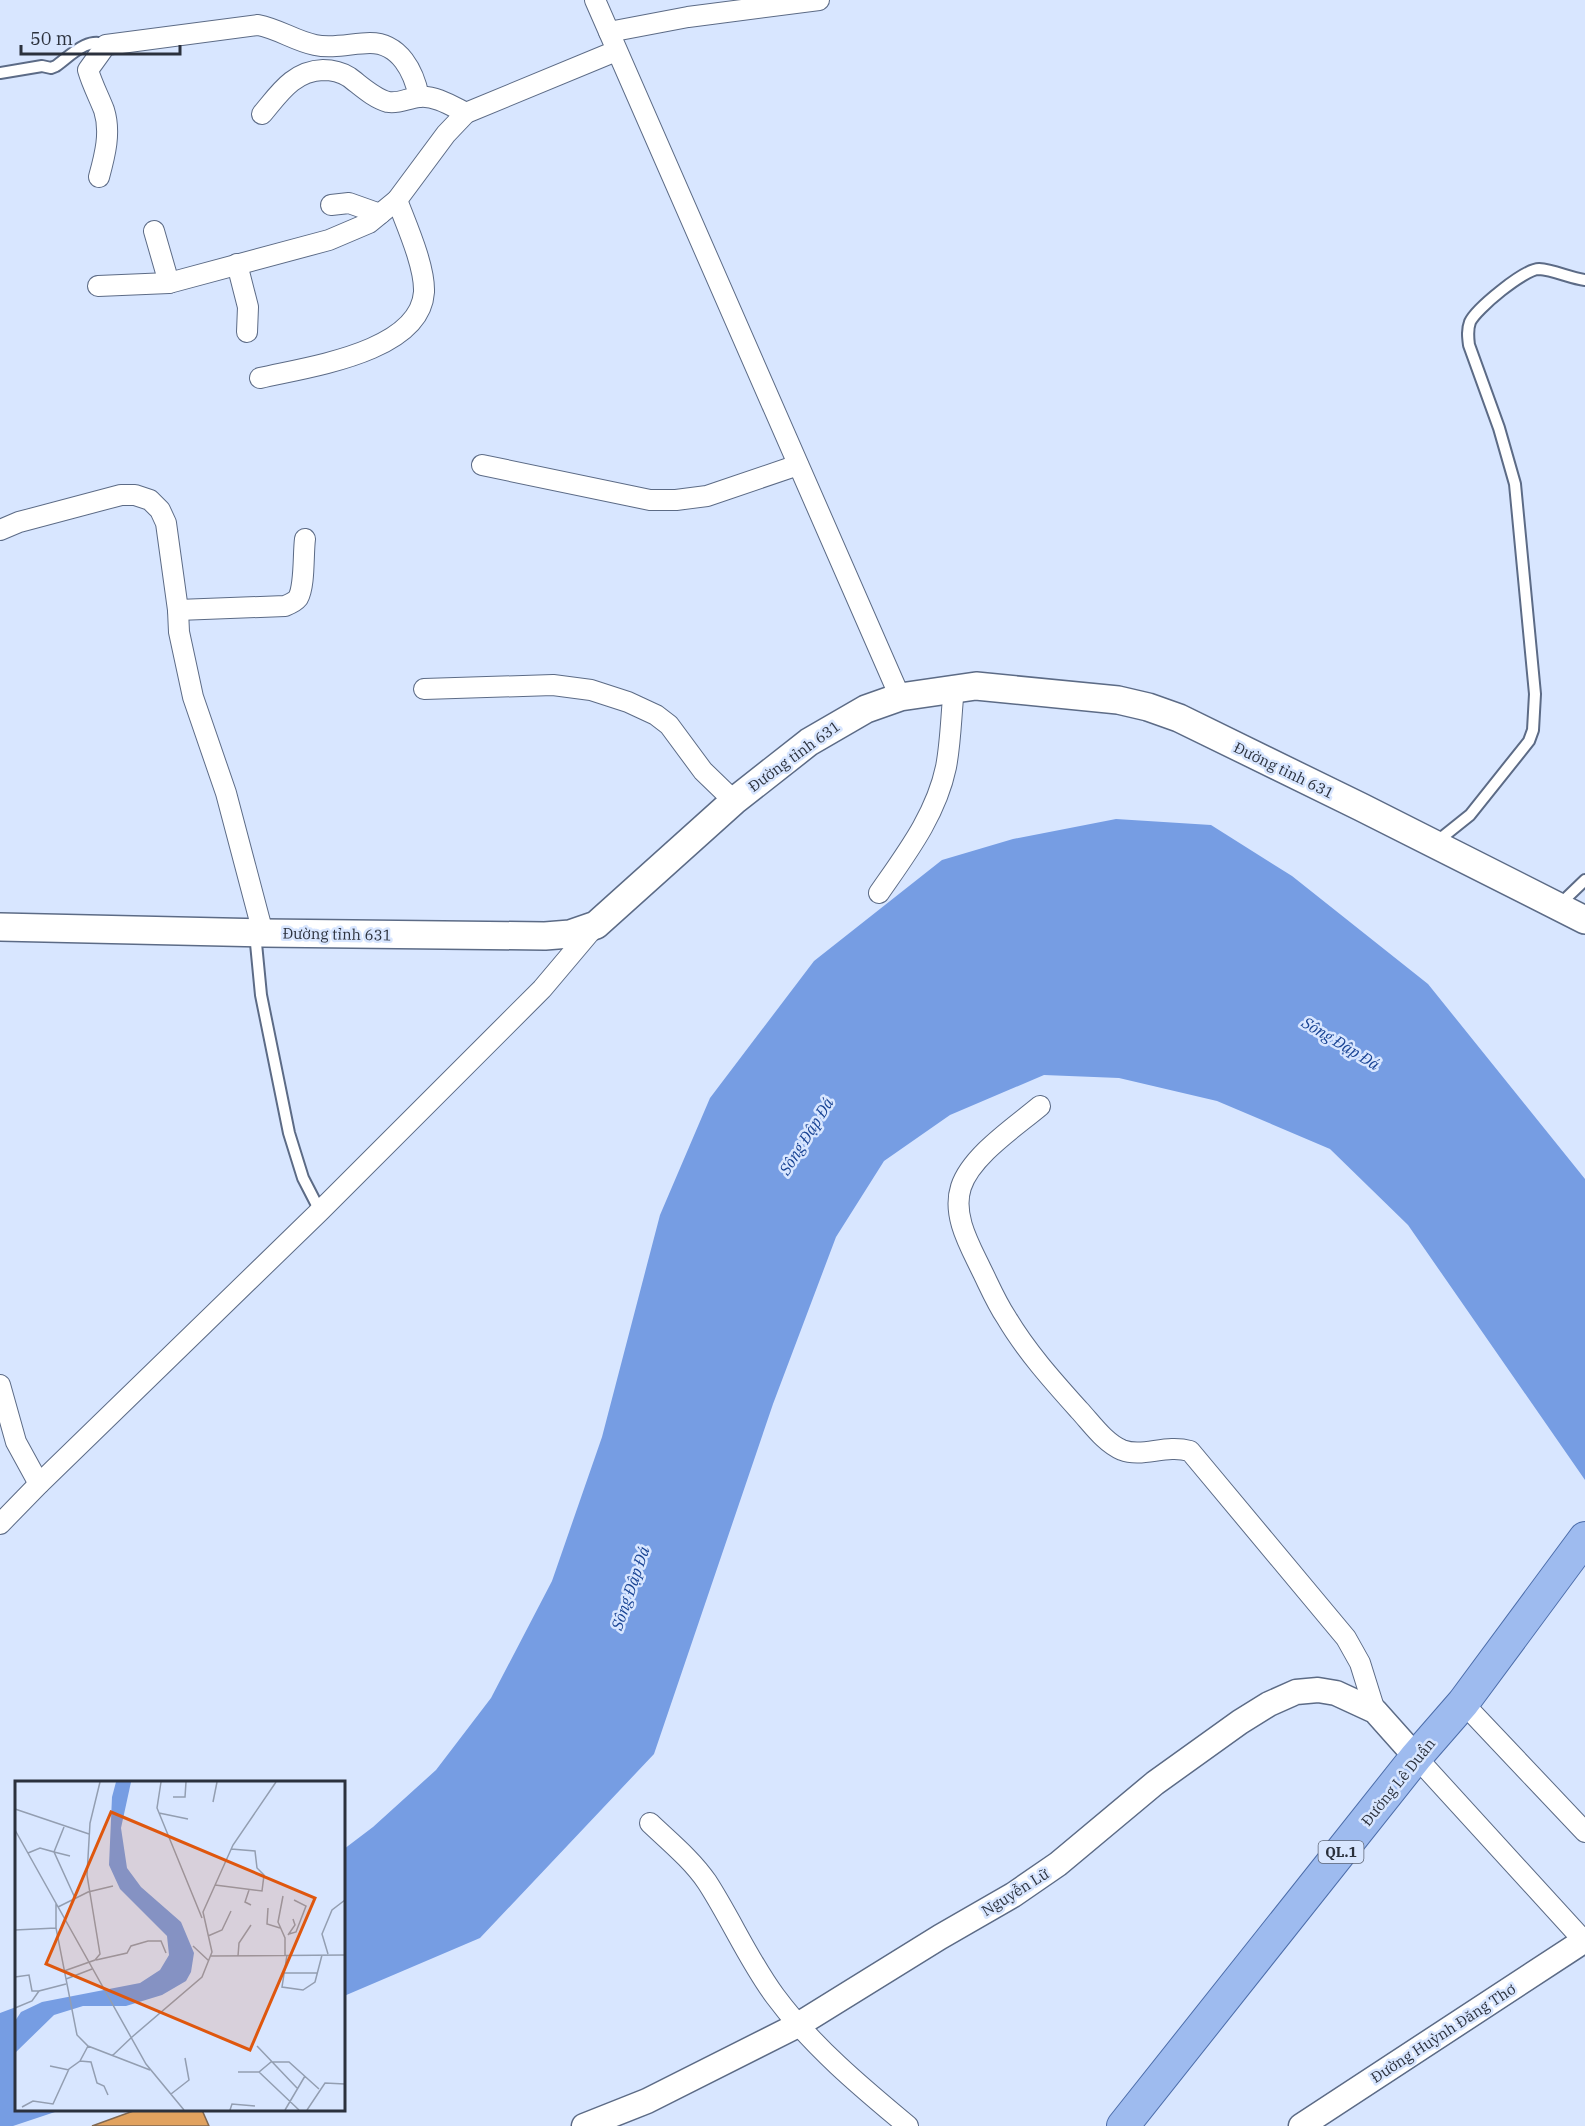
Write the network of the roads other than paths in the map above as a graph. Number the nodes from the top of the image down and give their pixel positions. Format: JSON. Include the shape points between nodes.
{"nodes":[{"id":1,"x":595,"y":0,"type":"edge"},
{"id":2,"x":819,"y":0,"type":"edge"},
{"id":3,"x":778,"y":2,"type":"edge"},
{"id":4,"x":609,"y":32,"type":"junction"},
{"id":5,"x":106,"y":45,"type":"junction"},
{"id":6,"x":616,"y":51,"type":"junction"},
{"id":7,"x":0,"y":73,"type":"edge"},
{"id":8,"x":419,"y":97,"type":"junction"},
{"id":9,"x":466,"y":113,"type":"junction"},
{"id":10,"x":262,"y":114,"type":"dead end"},
{"id":11,"x":99,"y":177,"type":"dead end"},
{"id":12,"x":397,"y":200,"type":"junction"},
{"id":13,"x":331,"y":205,"type":"dead end"},
{"id":14,"x":380,"y":214,"type":"junction"},
{"id":15,"x":154,"y":231,"type":"dead end"},
{"id":16,"x":237,"y":264,"type":"junction"},
{"id":17,"x":1585,"y":280,"type":"edge"},
{"id":18,"x":169,"y":283,"type":"junction"},
{"id":19,"x":98,"y":286,"type":"dead end"},
{"id":20,"x":247,"y":332,"type":"dead end"},
{"id":21,"x":260,"y":378,"type":"dead end"},
{"id":22,"x":482,"y":465,"type":"dead end"},
{"id":23,"x":798,"y":465,"type":"junction"},
{"id":24,"x":0,"y":530,"type":"edge"},
{"id":25,"x":305,"y":539,"type":"dead end"},
{"id":26,"x":178,"y":610,"type":"junction"},
{"id":27,"x":954,"y":688,"type":"junction"},
{"id":28,"x":424,"y":689,"type":"dead end"},
{"id":29,"x":900,"y":697,"type":"junction"},
{"id":30,"x":734,"y":801,"type":"junction"},
{"id":31,"x":1434,"y":844,"type":"junction"},
{"id":32,"x":1585,"y":880,"type":"edge"},
{"id":33,"x":879,"y":893,"type":"dead end"},
{"id":34,"x":1558,"y":906,"type":"junction"},
{"id":35,"x":1585,"y":920,"type":"edge"},
{"id":36,"x":596,"y":925,"type":"junction"},
{"id":37,"x":0,"y":927,"type":"edge"},
{"id":38,"x":259,"y":933,"type":"junction"},
{"id":39,"x":1040,"y":1106,"type":"dead end"},
{"id":40,"x":320,"y":1211,"type":"junction"},
{"id":41,"x":0,"y":1385,"type":"edge"},
{"id":42,"x":39,"y":1484,"type":"junction"},
{"id":43,"x":0,"y":1524,"type":"edge"},
{"id":44,"x":1585,"y":1538,"type":"edge"},
{"id":45,"x":1463,"y":1703,"type":"junction"},
{"id":46,"x":1375,"y":1711,"type":"junction"},
{"id":47,"x":1416,"y":1757,"type":"junction"},
{"id":48,"x":650,"y":1823,"type":"dead end"},
{"id":49,"x":1585,"y":1832,"type":"edge"},
{"id":50,"x":1585,"y":1940,"type":"edge"},
{"id":51,"x":798,"y":2025,"type":"junction"},
{"id":52,"x":903,"y":2124,"type":"edge"},
{"id":53,"x":584,"y":2126,"type":"edge"},
{"id":54,"x":1123,"y":2126,"type":"edge"},
{"id":55,"x":1301,"y":2126,"type":"edge"}],
"edges":[{"from":1,"to":4,"type":"street"},
{"from":2,"to":3,"type":"street"},
{"from":3,"to":4,"type":"street"},
{"from":4,"to":6,"type":"street"},
{"from":5,"to":7,"type":"lane","via":[[95,41],[87,44],[51,68]]},
{"from":5,"to":8,"type":"street","via":[[258,25],[315,45],[373,43],[392,49],[407,64]]},
{"from":5,"to":11,"type":"street","via":[[88,70],[105,113],[107,147]]},
{"from":6,"to":9,"type":"street"},
{"from":6,"to":23,"type":"street"},
{"from":8,"to":9,"type":"street","via":[[435,99]]},
{"from":8,"to":10,"type":"street","via":[[391,103],[380,100],[344,74],[315,70],[292,80]]},
{"from":9,"to":12,"type":"street"},
{"from":12,"to":14,"type":"street"},
{"from":12,"to":21,"type":"street","via":[[418,258],[424,292],[411,323],[387,341],[343,358]]},
{"from":13,"to":14,"type":"street","via":[[349,203]]},
{"from":14,"to":16,"type":"street","via":[[329,240]]},
{"from":15,"to":18,"type":"street"},
{"from":16,"to":18,"type":"street"},
{"from":16,"to":20,"type":"street","via":[[248,307]]},
{"from":17,"to":31,"type":"lane","via":[[1540,269],[1528,272],[1515,279],[1471,321],[1467,334],[1515,484],[1535,694],[1533,730],[1530,741],[1475,808]]},
{"from":18,"to":19,"type":"street"},
{"from":22,"to":23,"type":"street","via":[[650,500],[706,496]]},
{"from":23,"to":29,"type":"street"},
{"from":24,"to":26,"type":"street","via":[[121,495],[150,500],[166,523]]},
{"from":25,"to":26,"type":"street","via":[[300,590],[293,603]]},
{"from":26,"to":38,"type":"street","via":[[193,697],[226,793]]},
{"from":27,"to":29,"type":"main road","name":"Đường tỉnh 631"},
{"from":27,"to":31,"type":"main road","name":"Đường tỉnh 631","via":[[976,686],[1118,700],[1148,707],[1179,718]]},
{"from":27,"to":33,"type":"street","via":[[946,767],[936,800],[921,832]]},
{"from":28,"to":30,"type":"street","via":[[553,686],[591,690],[628,702],[669,725],[703,771]]},
{"from":29,"to":30,"type":"main road","name":"Đường tỉnh 631","via":[[837,724]]},
{"from":30,"to":36,"type":"main road","name":"Đường tỉnh 631"},
{"from":31,"to":34,"type":"main road","name":"Đường tỉnh 631"},
{"from":32,"to":34,"type":"lane"},
{"from":34,"to":35,"type":"main road","name":"Đường tỉnh 631"},
{"from":36,"to":38,"type":"main road","name":"Đường tỉnh 631","via":[[570,934],[545,936]]},
{"from":36,"to":40,"type":"street","via":[[542,989]]},
{"from":37,"to":38,"type":"main road","name":"Đường tỉnh 631"},
{"from":38,"to":40,"type":"lane","via":[[261,995],[289,1133],[303,1178]]},
{"from":39,"to":46,"type":"street","via":[[981,1156],[967,1175],[959,1199],[959,1215],[969,1245],[1006,1317],[1047,1375],[1115,1446],[1137,1453],[1166,1448],[1190,1451],[1346,1638],[1360,1663]]},
{"from":40,"to":42,"type":"street"},
{"from":41,"to":42,"type":"street","via":[[16,1442]]},
{"from":42,"to":43,"type":"street"},
{"from":44,"to":45,"type":"main road","name":"Đường Lê Duẩn","number":"QL.1"},
{"from":45,"to":47,"type":"main road","name":"Đường Lê Duẩn","number":"QL.1"},
{"from":45,"to":49,"type":"street"},
{"from":46,"to":47,"type":"street","name":"Nguyễn Lữ"},
{"from":46,"to":51,"type":"street","name":"Nguyễn Lữ","via":[[1336,1693],[1318,1690],[1296,1692],[1269,1704],[1155,1783],[1058,1864],[1013,1895]]},
{"from":47,"to":50,"type":"street"},
{"from":47,"to":54,"type":"main road","name":"Đường Lê Duẩn","number":"QL.1"},
{"from":48,"to":51,"type":"street","via":[[706,1880],[774,1994]]},
{"from":50,"to":55,"type":"street","name":"Đường Huỳnh Đăng Thơ"},
{"from":51,"to":52,"type":"street"},
{"from":51,"to":53,"type":"street","name":"Nguyễn Lữ","via":[[647,2101]]}]}
